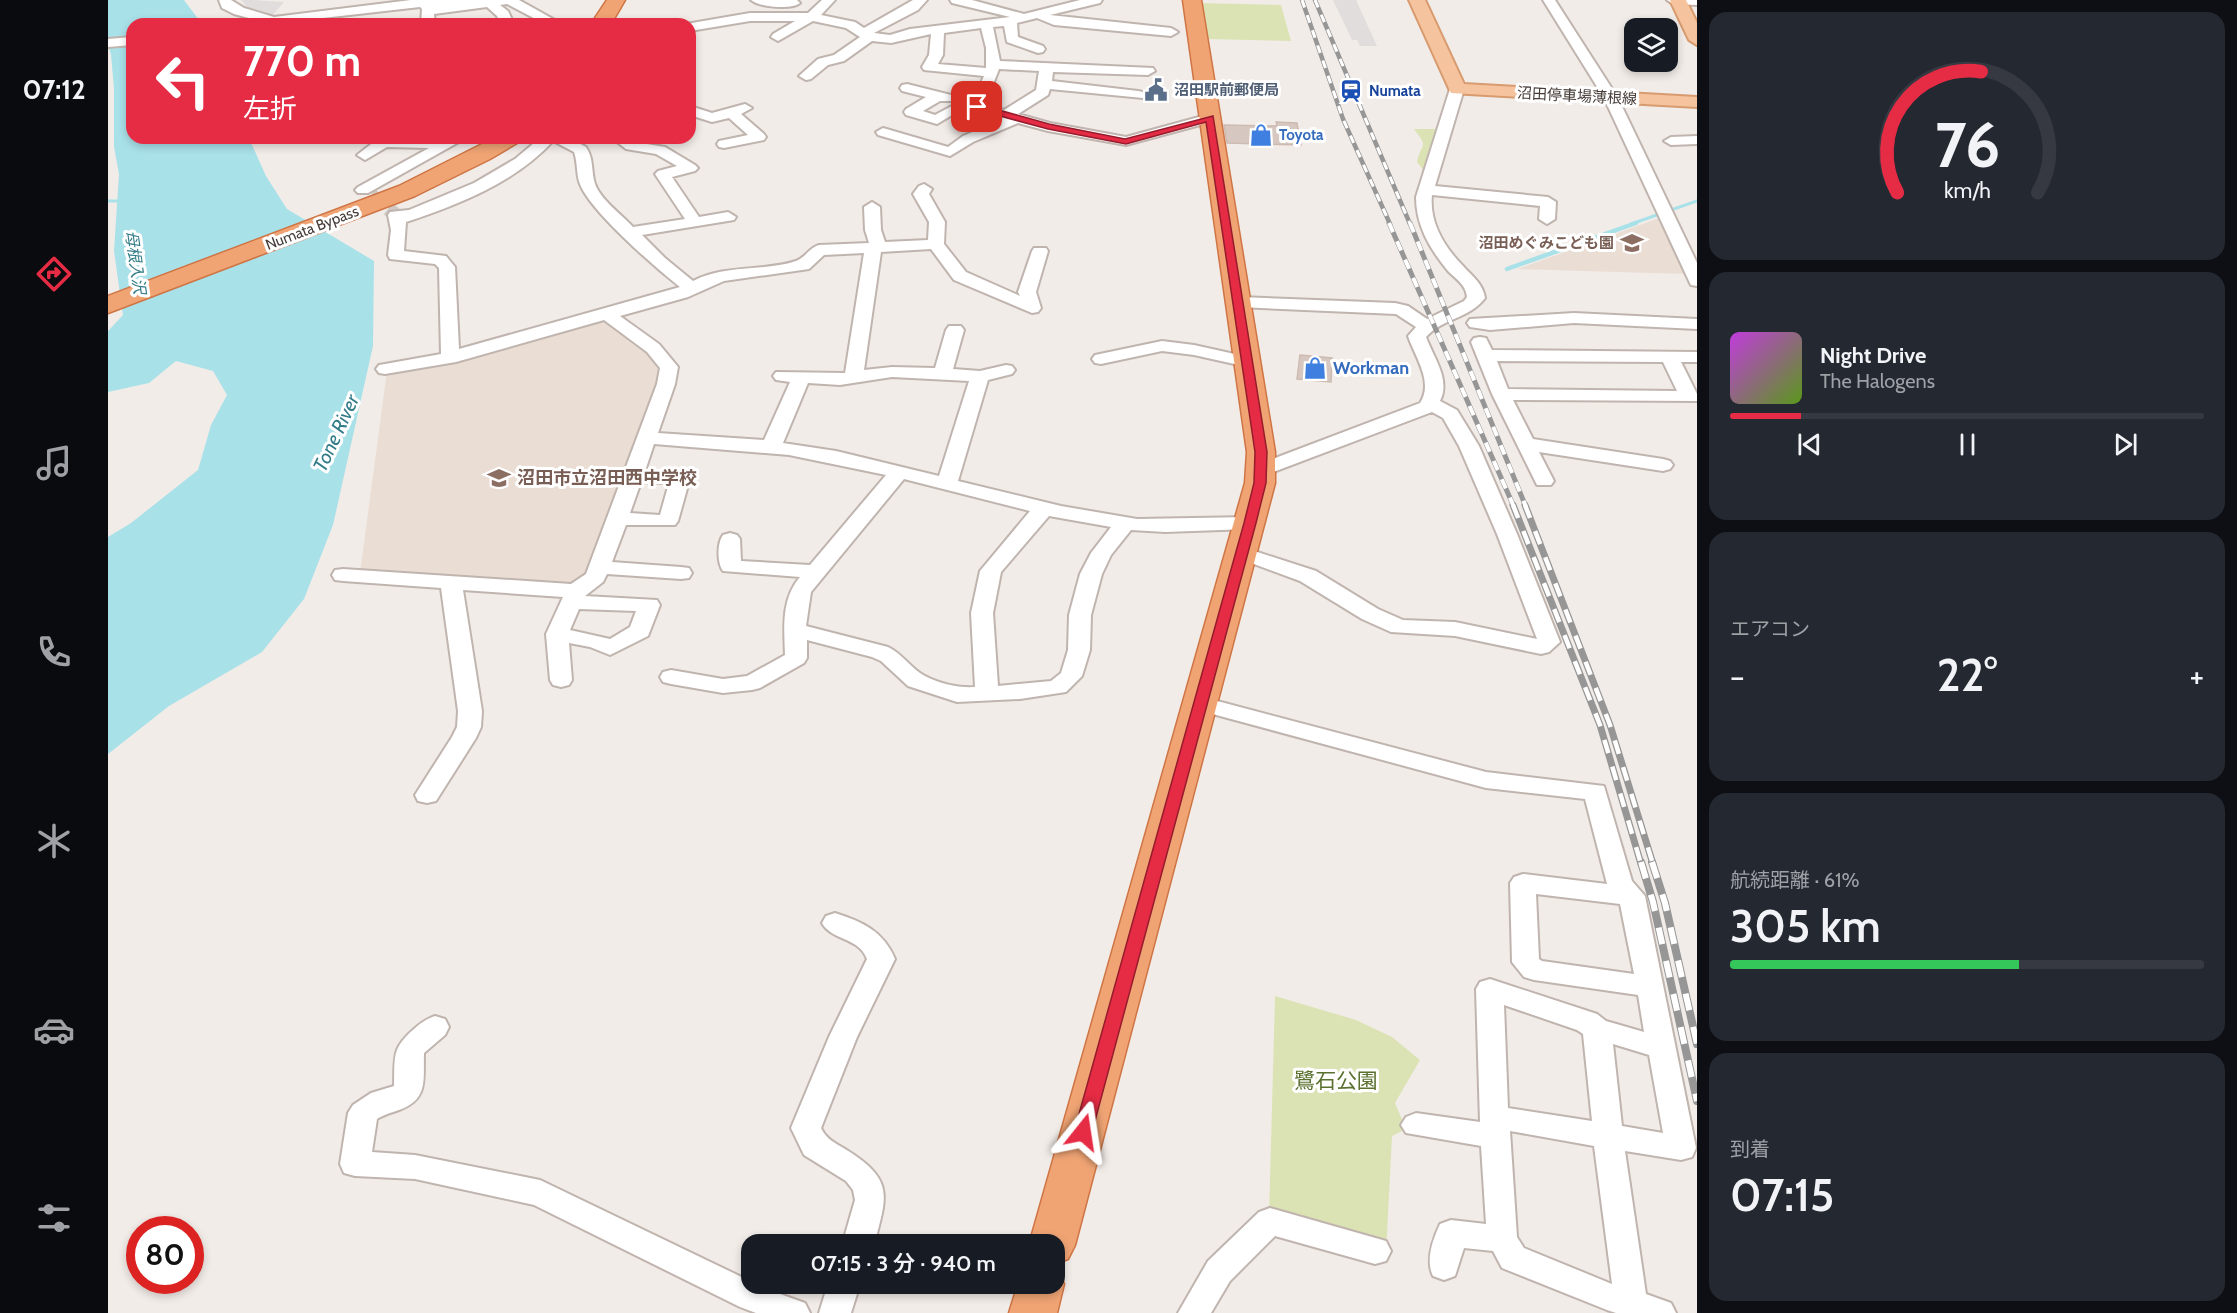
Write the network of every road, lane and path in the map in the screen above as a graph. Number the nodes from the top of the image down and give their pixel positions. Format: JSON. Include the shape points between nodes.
{"nodes":[{"id":1,"x":225,"y":0,"type":"edge"},
{"id":2,"x":442,"y":0,"type":"edge"},
{"id":3,"x":471,"y":0,"type":"edge"},
{"id":4,"x":508,"y":0,"type":"edge"},
{"id":5,"x":616,"y":0,"type":"edge"},
{"id":6,"x":757,"y":0,"type":"edge"},
{"id":7,"x":921,"y":0,"type":"edge"},
{"id":8,"x":956,"y":0,"type":"edge"},
{"id":9,"x":1096,"y":0,"type":"edge"},
{"id":10,"x":1192,"y":0,"type":"edge"},
{"id":11,"x":1417,"y":0,"type":"edge"},
{"id":12,"x":1549,"y":0,"type":"edge"},
{"id":13,"x":1673,"y":0,"type":"edge"},
{"id":14,"x":1678,"y":0,"type":"edge"},
{"id":15,"x":1697,"y":1,"type":"edge"},
{"id":16,"x":489,"y":2,"type":"junction"},
{"id":17,"x":826,"y":3,"type":"edge"},
{"id":18,"x":979,"y":6,"type":"junction"},
{"id":19,"x":811,"y":16,"type":"junction"},
{"id":20,"x":428,"y":17,"type":"edge"},
{"id":21,"x":1033,"y":17,"type":"junction"},
{"id":22,"x":263,"y":18,"type":"edge"},
{"id":23,"x":307,"y":18,"type":"edge"},
{"id":24,"x":312,"y":18,"type":"edge"},
{"id":25,"x":412,"y":18,"type":"edge"},
{"id":26,"x":505,"y":18,"type":"edge"},
{"id":27,"x":543,"y":18,"type":"edge"},
{"id":28,"x":605,"y":18,"type":"edge"},
{"id":29,"x":1010,"y":21,"type":"junction"},
{"id":30,"x":981,"y":25,"type":"junction"},
{"id":31,"x":696,"y":26,"type":"edge"},
{"id":32,"x":938,"y":30,"type":"junction"},
{"id":33,"x":1171,"y":32,"type":"dead end"},
{"id":34,"x":866,"y":36,"type":"junction"},
{"id":35,"x":778,"y":37,"type":"dead end"},
{"id":36,"x":1697,"y":40,"type":"edge"},
{"id":37,"x":126,"y":42,"type":"edge"},
{"id":38,"x":108,"y":43,"type":"edge"},
{"id":39,"x":1038,"y":49,"type":"dead end"},
{"id":40,"x":949,"y":69,"type":"junction"},
{"id":41,"x":994,"y":69,"type":"junction"},
{"id":42,"x":1046,"y":69,"type":"junction"},
{"id":43,"x":1148,"y":70,"type":"dead end"},
{"id":44,"x":806,"y":76,"type":"dead end"},
{"id":45,"x":1044,"y":84,"type":"junction"},
{"id":46,"x":907,"y":88,"type":"dead end"},
{"id":47,"x":1456,"y":89,"type":"junction"},
{"id":48,"x":934,"y":95,"type":"junction"},
{"id":49,"x":1137,"y":95,"type":"dead end"},
{"id":50,"x":1611,"y":98,"type":"junction"},
{"id":51,"x":1697,"y":102,"type":"edge"},
{"id":52,"x":971,"y":105,"type":"junction"},
{"id":53,"x":696,"y":112,"type":"edge"},
{"id":54,"x":1011,"y":117,"type":"junction"},
{"id":55,"x":1210,"y":118,"type":"junction"},
{"id":56,"x":883,"y":132,"type":"dead end"},
{"id":57,"x":1697,"y":140,"type":"edge"},
{"id":58,"x":1671,"y":141,"type":"dead end"},
{"id":59,"x":380,"y":144,"type":"edge"},
{"id":60,"x":448,"y":144,"type":"edge"},
{"id":61,"x":498,"y":144,"type":"edge"},
{"id":62,"x":541,"y":144,"type":"edge"},
{"id":63,"x":570,"y":144,"type":"edge"},
{"id":64,"x":628,"y":144,"type":"edge"},
{"id":65,"x":724,"y":144,"type":"dead end"},
{"id":66,"x":365,"y":155,"type":"dead end"},
{"id":67,"x":924,"y":189,"type":"dead end"},
{"id":68,"x":1427,"y":189,"type":"junction"},
{"id":69,"x":373,"y":199,"type":"junction"},
{"id":70,"x":872,"y":207,"type":"dead end"},
{"id":71,"x":728,"y":217,"type":"dead end"},
{"id":72,"x":1547,"y":219,"type":"dead end"},
{"id":73,"x":695,"y":222,"type":"junction"},
{"id":74,"x":629,"y":232,"type":"junction"},
{"id":75,"x":936,"y":244,"type":"junction"},
{"id":76,"x":876,"y":247,"type":"junction"},
{"id":77,"x":1040,"y":252,"type":"dead end"},
{"id":78,"x":1697,"y":281,"type":"edge"},
{"id":79,"x":691,"y":288,"type":"junction"},
{"id":80,"x":1239,"y":302,"type":"junction"},
{"id":81,"x":108,"y":305,"type":"edge"},
{"id":82,"x":1460,"y":312,"type":"junction"},
{"id":83,"x":607,"y":314,"type":"junction"},
{"id":84,"x":1476,"y":323,"type":"junction"},
{"id":85,"x":1697,"y":324,"type":"edge"},
{"id":86,"x":1426,"y":326,"type":"junction"},
{"id":87,"x":955,"y":330,"type":"dead end"},
{"id":88,"x":1486,"y":355,"type":"junction"},
{"id":89,"x":1670,"y":356,"type":"junction"},
{"id":90,"x":1697,"y":357,"type":"edge"},
{"id":91,"x":450,"y":358,"type":"junction"},
{"id":92,"x":1101,"y":359,"type":"dead end"},
{"id":93,"x":1248,"y":362,"type":"junction"},
{"id":94,"x":385,"y":369,"type":"dead end"},
{"id":95,"x":1006,"y":370,"type":"dead end"},
{"id":96,"x":942,"y":374,"type":"junction"},
{"id":97,"x":980,"y":375,"type":"junction"},
{"id":98,"x":854,"y":376,"type":"junction"},
{"id":99,"x":1501,"y":394,"type":"junction"},
{"id":100,"x":1431,"y":403,"type":"junction"},
{"id":101,"x":646,"y":438,"type":"junction"},
{"id":102,"x":1525,"y":444,"type":"junction"},
{"id":103,"x":771,"y":447,"type":"junction"},
{"id":104,"x":1663,"y":465,"type":"dead end"},
{"id":105,"x":1261,"y":470,"type":"junction"},
{"id":106,"x":898,"y":473,"type":"junction"},
{"id":107,"x":633,"y":476,"type":"junction"},
{"id":108,"x":1544,"y":481,"type":"dead end"},
{"id":109,"x":947,"y":484,"type":"junction"},
{"id":110,"x":1046,"y":509,"type":"junction"},
{"id":111,"x":618,"y":519,"type":"junction"},
{"id":112,"x":1126,"y":523,"type":"junction"},
{"id":113,"x":1246,"y":538,"type":"junction"},
{"id":114,"x":730,"y":539,"type":"dead end"},
{"id":115,"x":598,"y":567,"type":"junction"},
{"id":116,"x":818,"y":572,"type":"junction"},
{"id":117,"x":681,"y":573,"type":"dead end"},
{"id":118,"x":343,"y":575,"type":"dead end"},
{"id":119,"x":451,"y":582,"type":"junction"},
{"id":120,"x":574,"y":596,"type":"junction"},
{"id":121,"x":796,"y":630,"type":"junction"},
{"id":122,"x":557,"y":634,"type":"junction"},
{"id":123,"x":671,"y":677,"type":"dead end"},
{"id":124,"x":561,"y":680,"type":"dead end"},
{"id":125,"x":986,"y":693,"type":"junction"},
{"id":126,"x":1202,"y":704,"type":"junction"},
{"id":127,"x":427,"y":795,"type":"dead end"},
{"id":128,"x":1632,"y":896,"type":"junction"},
{"id":129,"x":836,"y":923,"type":"dead end"},
{"id":130,"x":1650,"y":987,"type":"junction"},
{"id":131,"x":435,"y":1027,"type":"dead end"},
{"id":132,"x":1597,"y":1029,"type":"junction"},
{"id":133,"x":1662,"y":1048,"type":"junction"},
{"id":134,"x":1416,"y":1125,"type":"dead end"},
{"id":135,"x":1494,"y":1126,"type":"junction"},
{"id":136,"x":1608,"y":1136,"type":"junction"},
{"id":137,"x":861,"y":1234,"type":"edge"},
{"id":138,"x":1055,"y":1234,"type":"edge"},
{"id":139,"x":1502,"y":1239,"type":"junction"},
{"id":140,"x":1375,"y":1251,"type":"dead end"},
{"id":141,"x":1444,"y":1266,"type":"dead end"},
{"id":142,"x":841,"y":1294,"type":"edge"},
{"id":143,"x":1038,"y":1294,"type":"edge"},
{"id":144,"x":1631,"y":1304,"type":"junction"},
{"id":145,"x":794,"y":1313,"type":"edge"},
{"id":146,"x":835,"y":1313,"type":"edge"},
{"id":147,"x":1033,"y":1313,"type":"edge"},
{"id":148,"x":1194,"y":1313,"type":"edge"},
{"id":149,"x":1660,"y":1313,"type":"edge"}],
"edges":[{"from":1,"to":22,"type":"street","via":[[238,11]]},
{"from":2,"to":23,"type":"street"},
{"from":3,"to":24,"type":"street"},
{"from":4,"to":16,"type":"street"},
{"from":4,"to":27,"type":"street"},
{"from":5,"to":28,"type":"highway"},
{"from":6,"to":17,"type":"street"},
{"from":7,"to":34,"type":"street"},
{"from":8,"to":18,"type":"street"},
{"from":9,"to":21,"type":"street"},
{"from":10,"to":55,"type":"highway"},
{"from":11,"to":47,"type":"main road"},
{"from":12,"to":50,"type":"street"},
{"from":13,"to":14,"type":"street"},
{"from":14,"to":15,"type":"street"},
{"from":14,"to":36,"type":"main road"},
{"from":16,"to":20,"type":"street"},
{"from":16,"to":26,"type":"street"},
{"from":17,"to":19,"type":"street"},
{"from":18,"to":21,"type":"street"},
{"from":18,"to":30,"type":"street","via":[[965,18]]},
{"from":19,"to":31,"type":"street","via":[[750,17]]},
{"from":19,"to":34,"type":"street","via":[[850,25]]},
{"from":19,"to":35,"type":"street"},
{"from":20,"to":25,"type":"street"},
{"from":21,"to":29,"type":"street"},
{"from":21,"to":33,"type":"street","via":[[1125,33]]},
{"from":29,"to":30,"type":"street"},
{"from":29,"to":39,"type":"street","via":[[1012,39]]},
{"from":30,"to":32,"type":"street"},
{"from":30,"to":41,"type":"street","via":[[995,50]]},
{"from":32,"to":34,"type":"street","via":[[891,39]]},
{"from":32,"to":40,"type":"street","via":[[936,55],[929,67]]},
{"from":34,"to":44,"type":"street","via":[[839,58],[824,62]]},
{"from":37,"to":38,"type":"street"},
{"from":40,"to":41,"type":"street"},
{"from":40,"to":48,"type":"street"},
{"from":41,"to":42,"type":"street"},
{"from":41,"to":52,"type":"street","via":[[991,83]]},
{"from":42,"to":43,"type":"street"},
{"from":42,"to":45,"type":"street"},
{"from":45,"to":49,"type":"street"},
{"from":45,"to":54,"type":"street","via":[[1043,92]]},
{"from":46,"to":48,"type":"street"},
{"from":47,"to":50,"type":"main road","name":"沼田停車場薄根線"},
{"from":47,"to":68,"type":"street"},
{"from":48,"to":52,"type":"street"},
{"from":48,"to":52,"type":"street","via":[[911,112],[937,120]]},
{"from":50,"to":51,"type":"main road","name":"沼田停車場薄根線"},
{"from":50,"to":78,"type":"street"},
{"from":52,"to":54,"type":"street"},
{"from":53,"to":65,"type":"street","via":[[712,118],[738,110],[759,137]]},
{"from":54,"to":55,"type":"street","via":[[1126,141]]},
{"from":54,"to":56,"type":"street","via":[[950,152]]},
{"from":55,"to":80,"type":"highway"},
{"from":57,"to":58,"type":"street"},
{"from":59,"to":66,"type":"street"},
{"from":60,"to":69,"type":"street","via":[[363,190]]},
{"from":61,"to":69,"type":"highway","name":"Numata Bypass","via":[[450,171]]},
{"from":62,"to":91,"type":"street","via":[[524,159],[466,193],[397,217],[401,234],[396,255],[440,260],[447,267]]},
{"from":63,"to":74,"type":"street","via":[[581,150],[586,183],[596,198]]},
{"from":64,"to":73,"type":"street","via":[[660,150],[690,168],[663,174]]},
{"from":67,"to":75,"type":"street","via":[[921,194],[937,222]]},
{"from":68,"to":72,"type":"street","via":[[1548,202]]},
{"from":68,"to":82,"type":"street","via":[[1424,210],[1436,243],[1476,292],[1469,308]]},
{"from":69,"to":81,"type":"highway","name":"Numata Bypass"},
{"from":70,"to":76,"type":"street"},
{"from":71,"to":73,"type":"street"},
{"from":73,"to":74,"type":"street"},
{"from":74,"to":79,"type":"street"},
{"from":75,"to":76,"type":"street"},
{"from":75,"to":77,"type":"street","via":[[960,276],[1031,308],[1027,292]]},
{"from":76,"to":79,"type":"street","via":[[819,250],[803,265],[724,276]]},
{"from":76,"to":98,"type":"street"},
{"from":79,"to":83,"type":"street"},
{"from":80,"to":86,"type":"street","via":[[1395,309]]},
{"from":80,"to":93,"type":"highway"},
{"from":82,"to":84,"type":"street"},
{"from":82,"to":86,"type":"street"},
{"from":83,"to":91,"type":"street"},
{"from":83,"to":101,"type":"street","via":[[653,348],[669,367]]},
{"from":84,"to":85,"type":"street","via":[[1574,318]]},
{"from":84,"to":88,"type":"street","via":[[1474,331]]},
{"from":86,"to":100,"type":"street","via":[[1417,336],[1437,388]]},
{"from":87,"to":96,"type":"street"},
{"from":88,"to":89,"type":"street"},
{"from":88,"to":99,"type":"street"},
{"from":89,"to":90,"type":"street"},
{"from":89,"to":99,"type":"street","via":[[1690,397]]},
{"from":91,"to":94,"type":"street"},
{"from":92,"to":93,"type":"street","via":[[1162,346]]},
{"from":93,"to":105,"type":"highway"},
{"from":95,"to":97,"type":"street"},
{"from":96,"to":97,"type":"street"},
{"from":96,"to":98,"type":"street","via":[[892,372]]},
{"from":97,"to":109,"type":"street"},
{"from":98,"to":103,"type":"street","via":[[792,376]]},
{"from":99,"to":102,"type":"street"},
{"from":100,"to":105,"type":"street"},
{"from":100,"to":113,"type":"street","via":[[1450,414],[1469,447],[1550,642],[1541,646],[1455,629],[1399,627],[1370,614]]},
{"from":101,"to":103,"type":"street"},
{"from":101,"to":107,"type":"street"},
{"from":102,"to":104,"type":"street"},
{"from":102,"to":108,"type":"street"},
{"from":103,"to":106,"type":"street","via":[[835,457]]},
{"from":105,"to":113,"type":"highway"},
{"from":106,"to":109,"type":"street"},
{"from":106,"to":116,"type":"street"},
{"from":107,"to":111,"type":"street"},
{"from":107,"to":111,"type":"street","via":[[680,478],[668,521]]},
{"from":109,"to":110,"type":"street"},
{"from":110,"to":112,"type":"street"},
{"from":110,"to":125,"type":"street","via":[[991,572],[982,613]]},
{"from":111,"to":115,"type":"street"},
{"from":112,"to":113,"type":"street","via":[[1166,528],[1231,522]]},
{"from":112,"to":125,"type":"street","via":[[1101,553],[1091,574],[1080,615],[1079,650],[1067,681],[1047,690]]},
{"from":113,"to":126,"type":"highway"},
{"from":114,"to":116,"type":"street","via":[[730,567]]},
{"from":115,"to":117,"type":"street"},
{"from":115,"to":120,"type":"street","via":[[595,577]]},
{"from":116,"to":121,"type":"street","via":[[800,591]]},
{"from":118,"to":119,"type":"street"},
{"from":119,"to":120,"type":"street"},
{"from":119,"to":127,"type":"street","via":[[469,727]]},
{"from":120,"to":122,"type":"street"},
{"from":120,"to":122,"type":"street","via":[[649,605],[640,631],[610,648],[596,641]]},
{"from":121,"to":123,"type":"street","via":[[796,658],[752,683],[723,686]]},
{"from":121,"to":125,"type":"street","via":[[880,652],[916,681],[957,695]]},
{"from":122,"to":124,"type":"street"},
{"from":126,"to":128,"type":"street","via":[[1486,780],[1595,792],[1620,885]]},
{"from":126,"to":138,"type":"highway"},
{"from":128,"to":130,"type":"street"},
{"from":128,"to":130,"type":"street","via":[[1523,883],[1526,962],[1534,970]]},
{"from":129,"to":137,"type":"street","via":[[865,935],[877,946],[881,960],[843,1037],[806,1128],[815,1146],[857,1172],[868,1187],[870,1200]]},
{"from":130,"to":133,"type":"street"},
{"from":131,"to":145,"type":"street","via":[[410,1049],[408,1092],[392,1101],[381,1101],[363,1113],[355,1164],[416,1167],[540,1193],[751,1297]]},
{"from":132,"to":133,"type":"street"},
{"from":132,"to":135,"type":"street","via":[[1587,1022],[1490,990]]},
{"from":132,"to":136,"type":"street"},
{"from":133,"to":136,"type":"street","via":[[1681,1148]]},
{"from":134,"to":135,"type":"street"},
{"from":135,"to":136,"type":"street"},
{"from":135,"to":139,"type":"street"},
{"from":136,"to":144,"type":"street"},
{"from":139,"to":141,"type":"street","via":[[1451,1233]]},
{"from":139,"to":144,"type":"street","via":[[1513,1258]]},
{"from":140,"to":148,"type":"street","via":[[1270,1221],[1219,1271]]},
{"from":142,"to":146,"type":"street"},
{"from":143,"to":147,"type":"highway"},
{"from":144,"to":149,"type":"street"}]}
